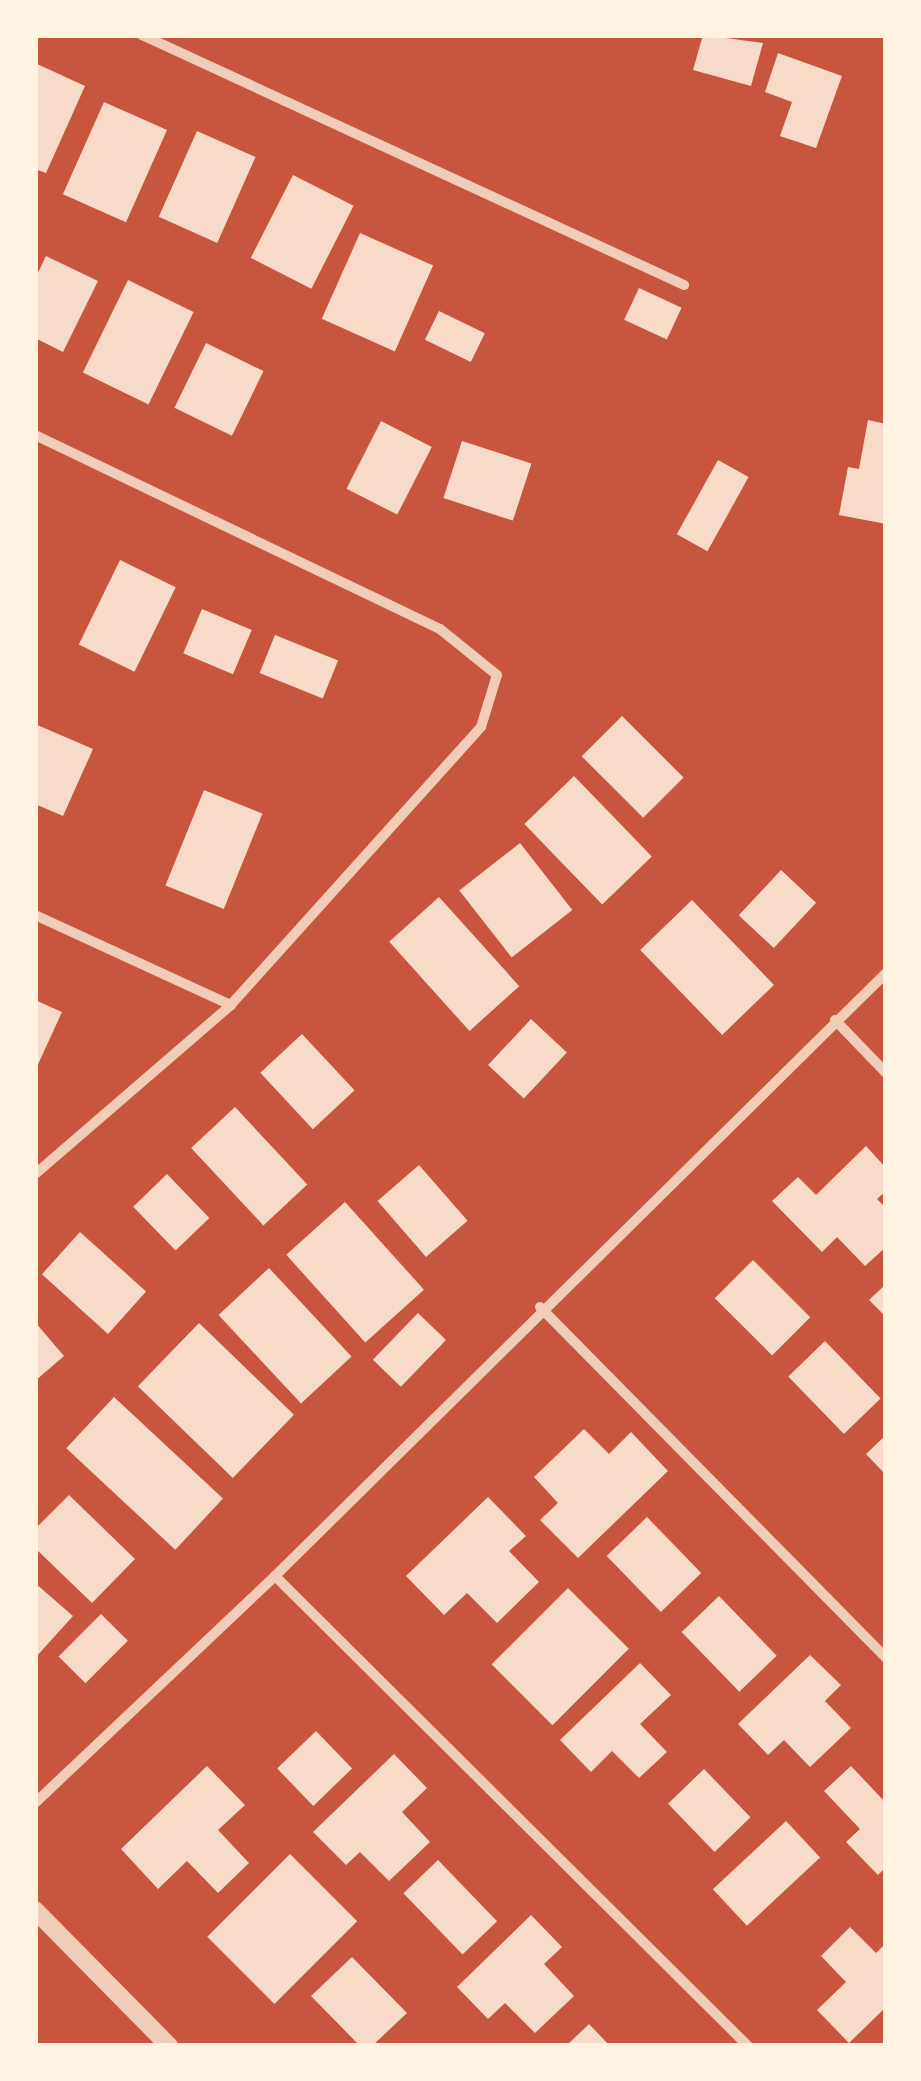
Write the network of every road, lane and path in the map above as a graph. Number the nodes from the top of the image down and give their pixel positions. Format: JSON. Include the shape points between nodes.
{"nodes":[{"id":1,"x":142,"y":35,"type":"edge"},
{"id":2,"x":684,"y":285,"type":"dead end"},
{"id":3,"x":35,"y":434,"type":"edge"},
{"id":4,"x":35,"y":915,"type":"edge"},
{"id":5,"x":886,"y":972,"type":"edge"},
{"id":6,"x":231,"y":1005,"type":"junction"},
{"id":7,"x":835,"y":1020,"type":"junction"},
{"id":8,"x":886,"y":1073,"type":"edge"},
{"id":9,"x":35,"y":1174,"type":"edge"},
{"id":10,"x":540,"y":1307,"type":"junction"},
{"id":11,"x":275,"y":1576,"type":"junction"},
{"id":12,"x":886,"y":1658,"type":"edge"},
{"id":13,"x":35,"y":1803,"type":"edge"},
{"id":14,"x":35,"y":1910,"type":"edge"},
{"id":15,"x":169,"y":2046,"type":"edge"},
{"id":16,"x":748,"y":2046,"type":"edge"}],
"edges":[{"from":1,"to":2,"type":"street"},
{"from":3,"to":6,"type":"street","via":[[440,629],[497,676],[482,726]]},
{"from":4,"to":6,"type":"street"},
{"from":5,"to":7,"type":"street"},
{"from":6,"to":9,"type":"street"},
{"from":7,"to":8,"type":"street"},
{"from":7,"to":10,"type":"street"},
{"from":10,"to":11,"type":"street"},
{"from":10,"to":12,"type":"street"},
{"from":11,"to":13,"type":"street"},
{"from":11,"to":16,"type":"street"},
{"from":14,"to":15,"type":"street"}]}
